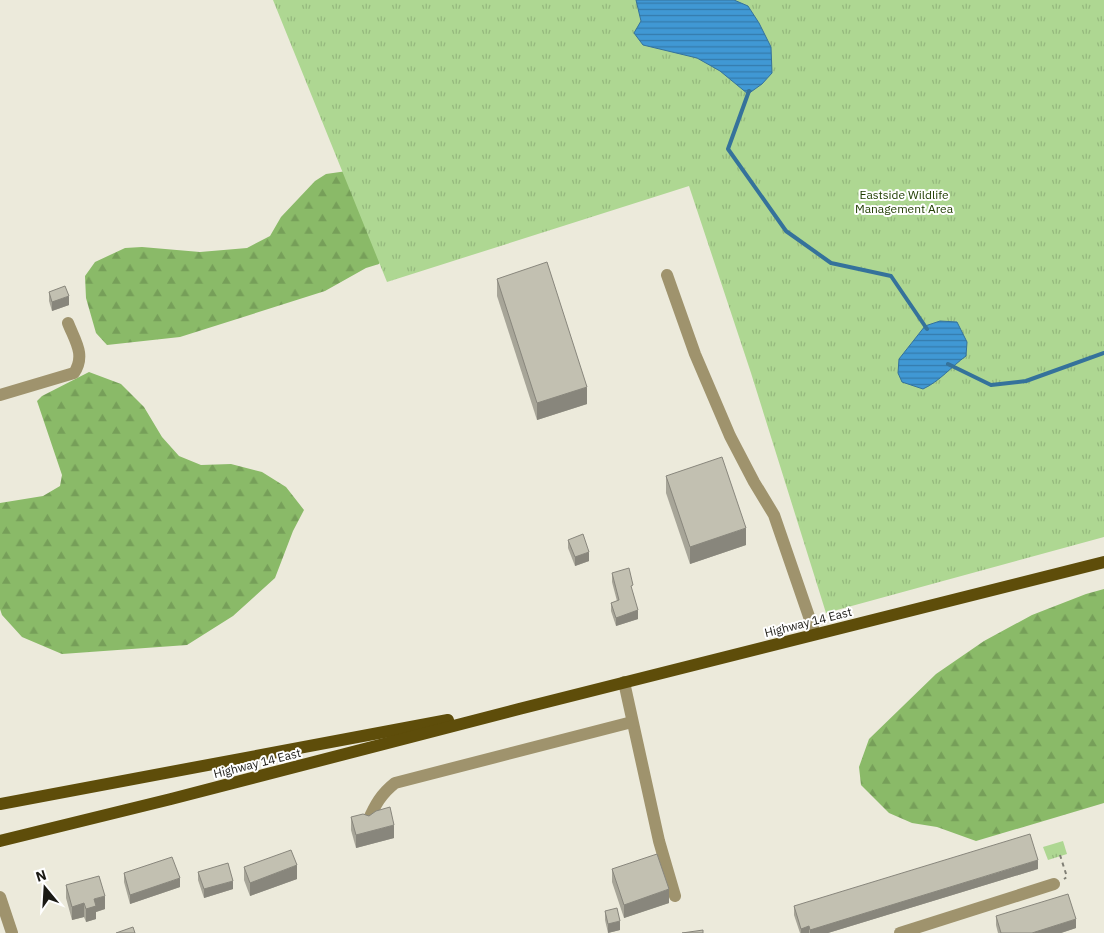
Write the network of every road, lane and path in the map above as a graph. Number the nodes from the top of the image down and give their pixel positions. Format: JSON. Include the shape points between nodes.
{"nodes":[{"id":1,"x":666,"y":275,"type":"dead end"},
{"id":2,"x":68,"y":323,"type":"dead end"},
{"id":3,"x":0,"y":395,"type":"edge"},
{"id":4,"x":1104,"y":562,"type":"edge"},
{"id":5,"x":815,"y":634,"type":"junction"},
{"id":6,"x":624,"y":682,"type":"junction"},
{"id":7,"x":519,"y":708,"type":"junction"},
{"id":8,"x":632,"y":722,"type":"junction"},
{"id":9,"x":0,"y":804,"type":"edge"},
{"id":10,"x":368,"y":821,"type":"edge"},
{"id":11,"x":0,"y":841,"type":"edge"},
{"id":12,"x":1060,"y":856,"type":"dead end"},
{"id":13,"x":1054,"y":884,"type":"joint"},
{"id":14,"x":675,"y":896,"type":"dead end"},
{"id":15,"x":0,"y":897,"type":"edge"},
{"id":16,"x":927,"y":929,"type":"edge"},
{"id":17,"x":12,"y":933,"type":"edge"},
{"id":18,"x":900,"y":933,"type":"edge"}],
"edges":[{"from":1,"to":5,"type":"street","via":[[730,436],[774,515]]},
{"from":2,"to":3,"type":"street","via":[[80,356],[74,373]]},
{"from":4,"to":5,"type":"main road","name":"Highway 14 East"},
{"from":5,"to":6,"type":"main road","name":"Highway 14 East"},
{"from":6,"to":7,"type":"main road","name":"Highway 14 East"},
{"from":6,"to":8,"type":"street"},
{"from":7,"to":9,"type":"main road","name":"Highway 14 East"},
{"from":7,"to":11,"type":"main road","name":"Highway 14 East"},
{"from":8,"to":10,"type":"street","via":[[395,783],[384,792]]},
{"from":8,"to":14,"type":"street"},
{"from":12,"to":13,"type":"path","via":[[1066,877]]},
{"from":13,"to":16,"type":"street"},
{"from":15,"to":17,"type":"street"},
{"from":16,"to":18,"type":"street"}]}
